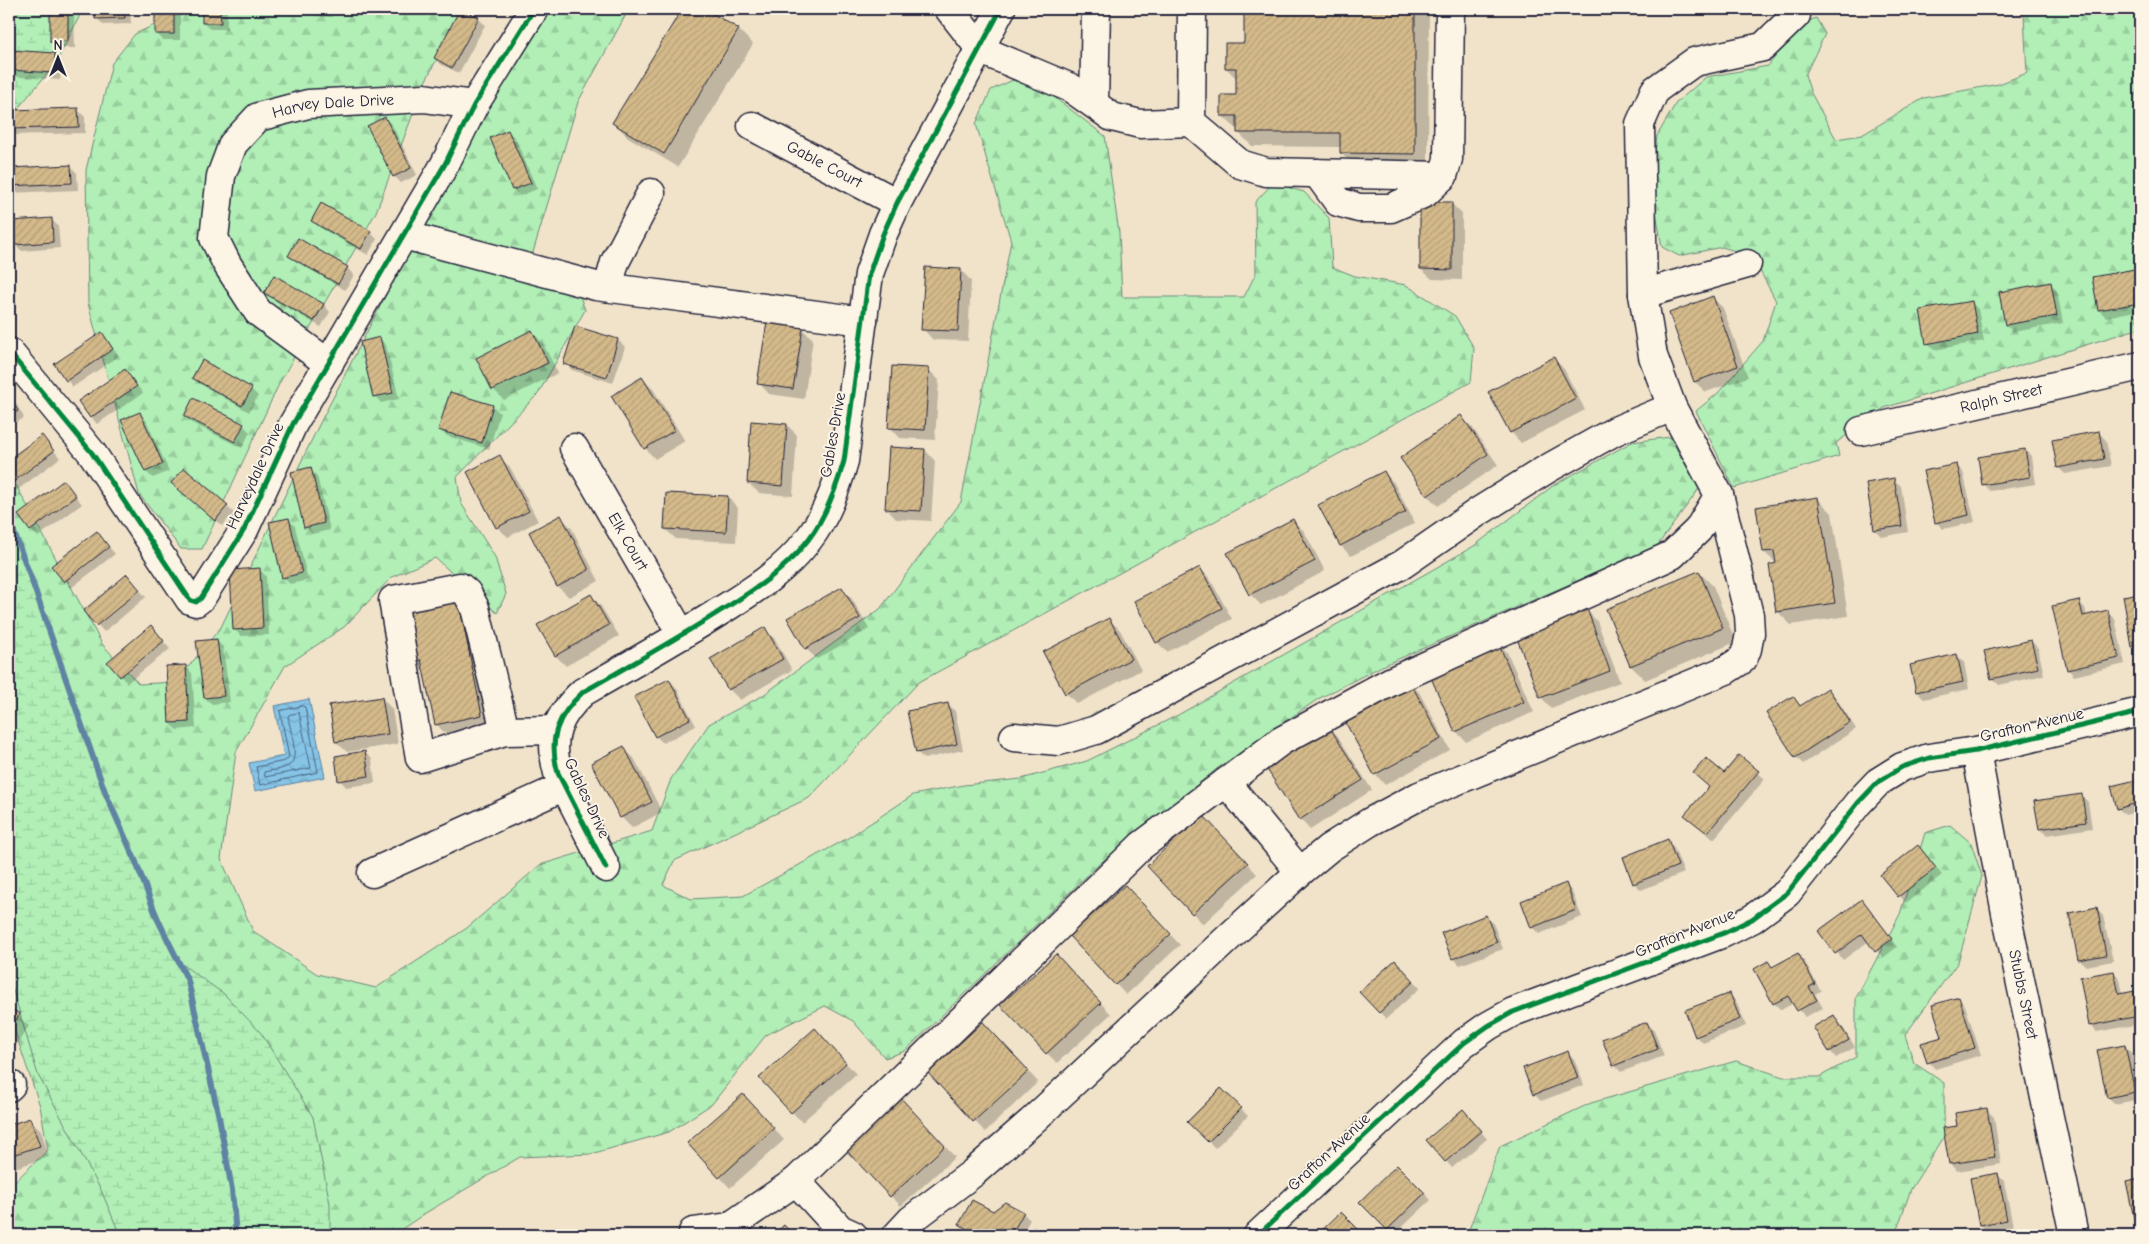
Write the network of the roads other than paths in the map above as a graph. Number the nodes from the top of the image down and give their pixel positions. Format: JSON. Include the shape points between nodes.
{"nodes":[{"id":1,"x":534,"y":9,"type":"edge"},
{"id":2,"x":949,"y":9,"type":"edge"},
{"id":3,"x":1002,"y":9,"type":"edge"},
{"id":4,"x":1096,"y":9,"type":"edge"},
{"id":5,"x":1192,"y":9,"type":"edge"},
{"id":6,"x":1450,"y":9,"type":"edge"},
{"id":7,"x":1796,"y":9,"type":"edge"},
{"id":8,"x":981,"y":50,"type":"junction"},
{"id":9,"x":1094,"y":103,"type":"junction"},
{"id":10,"x":474,"y":104,"type":"junction"},
{"id":11,"x":1191,"y":122,"type":"junction"},
{"id":12,"x":752,"y":126,"type":"dead end"},
{"id":13,"x":652,"y":193,"type":"dead end"},
{"id":14,"x":897,"y":204,"type":"junction"},
{"id":15,"x":404,"y":235,"type":"junction"},
{"id":16,"x":1747,"y":264,"type":"dead end"},
{"id":17,"x":608,"y":287,"type":"junction"},
{"id":18,"x":1642,"y":294,"type":"junction"},
{"id":19,"x":863,"y":321,"type":"junction"},
{"id":20,"x":9,"y":352,"type":"edge"},
{"id":21,"x":329,"y":364,"type":"junction"},
{"id":22,"x":2140,"y":366,"type":"edge"},
{"id":23,"x":1672,"y":407,"type":"junction"},
{"id":24,"x":1861,"y":431,"type":"dead end"},
{"id":25,"x":574,"y":448,"type":"dead end"},
{"id":26,"x":1719,"y":495,"type":"junction"},
{"id":27,"x":682,"y":635,"type":"junction"},
{"id":28,"x":2140,"y":712,"type":"edge"},
{"id":29,"x":556,"y":730,"type":"junction"},
{"id":30,"x":505,"y":731,"type":"junction"},
{"id":31,"x":1014,"y":737,"type":"dead end"},
{"id":32,"x":1976,"y":751,"type":"junction"},
{"id":33,"x":1226,"y":782,"type":"junction"},
{"id":34,"x":565,"y":786,"type":"junction"},
{"id":35,"x":606,"y":868,"type":"dead end"},
{"id":36,"x":372,"y":872,"type":"dead end"},
{"id":37,"x":1300,"y":872,"type":"junction"},
{"id":38,"x":796,"y":1181,"type":"junction"},
{"id":39,"x":692,"y":1232,"type":"dead end"},
{"id":40,"x":853,"y":1235,"type":"edge"},
{"id":41,"x":897,"y":1235,"type":"edge"},
{"id":42,"x":1258,"y":1235,"type":"edge"},
{"id":43,"x":2074,"y":1235,"type":"edge"}],
"edges":[{"from":1,"to":10,"type":"street","name":"Harveydale Drive"},
{"from":2,"to":8,"type":"street"},
{"from":3,"to":8,"type":"street","name":"Gables Drive"},
{"from":4,"to":9,"type":"street"},
{"from":5,"to":11,"type":"street"},
{"from":6,"to":11,"type":"street","via":[[1448,159],[1443,176],[1266,172],[1240,164]]},
{"from":7,"to":18,"type":"street","via":[[1796,15],[1763,47],[1694,62],[1655,90],[1640,124]]},
{"from":8,"to":9,"type":"street","via":[[1071,88]]},
{"from":8,"to":14,"type":"street","name":"Gables Drive"},
{"from":9,"to":11,"type":"street","via":[[1112,118],[1140,124]]},
{"from":10,"to":15,"type":"street","name":"Harveydale Drive","via":[[446,164]]},
{"from":10,"to":21,"type":"street","name":"Harvey Dale Drive","via":[[424,98],[308,104],[258,117],[233,144],[221,176],[214,238],[258,312]]},
{"from":12,"to":14,"type":"street","name":"Gable Court"},
{"from":13,"to":17,"type":"street","via":[[615,262]]},
{"from":14,"to":19,"type":"street","name":"Gables Drive","via":[[869,274]]},
{"from":15,"to":17,"type":"street"},
{"from":15,"to":21,"type":"street","name":"Harveydale Drive"},
{"from":16,"to":18,"type":"street"},
{"from":17,"to":19,"type":"street"},
{"from":18,"to":23,"type":"street","via":[[1653,356]]},
{"from":19,"to":27,"type":"street","name":"Gables Drive","via":[[844,461],[824,515],[809,539],[769,580]]},
{"from":20,"to":21,"type":"street","name":"Harveydale Drive","via":[[92,453],[190,600],[196,602],[241,537],[293,424]]},
{"from":22,"to":24,"type":"street","name":"Ralph Street"},
{"from":23,"to":26,"type":"street"},
{"from":23,"to":31,"type":"street","via":[[1615,431],[1547,469],[1403,564],[1096,730],[1059,741]]},
{"from":25,"to":27,"type":"street","name":"Elk Court"},
{"from":26,"to":33,"type":"street","via":[[1698,530],[1672,555],[1390,682],[1281,741]]},
{"from":26,"to":37,"type":"street","via":[[1749,615],[1750,633],[1743,659],[1726,670],[1419,796],[1349,836]]},
{"from":27,"to":29,"type":"street","name":"Gables Drive","via":[[583,692],[569,705]]},
{"from":28,"to":32,"type":"street","name":"Grafton Avenue"},
{"from":29,"to":30,"type":"street"},
{"from":29,"to":34,"type":"street","name":"Gables Drive","via":[[554,759]]},
{"from":30,"to":30,"type":"street","via":[[420,758],[393,600],[460,587],[467,592],[475,608]]},
{"from":32,"to":42,"type":"street","name":"Grafton Avenue","via":[[1915,762],[1878,782],[1787,893],[1752,919],[1724,933],[1513,1012],[1488,1026],[1464,1043]]},
{"from":32,"to":43,"type":"street","name":"Stubbs Street","via":[[2006,913]]},
{"from":33,"to":37,"type":"street"},
{"from":33,"to":38,"type":"street","via":[[1141,846]]},
{"from":34,"to":35,"type":"street","name":"Gables Drive"},
{"from":34,"to":36,"type":"street"},
{"from":37,"to":41,"type":"street","via":[[1019,1133]]},
{"from":38,"to":39,"type":"street","via":[[729,1227]]},
{"from":38,"to":40,"type":"street","via":[[840,1229]]}]}
